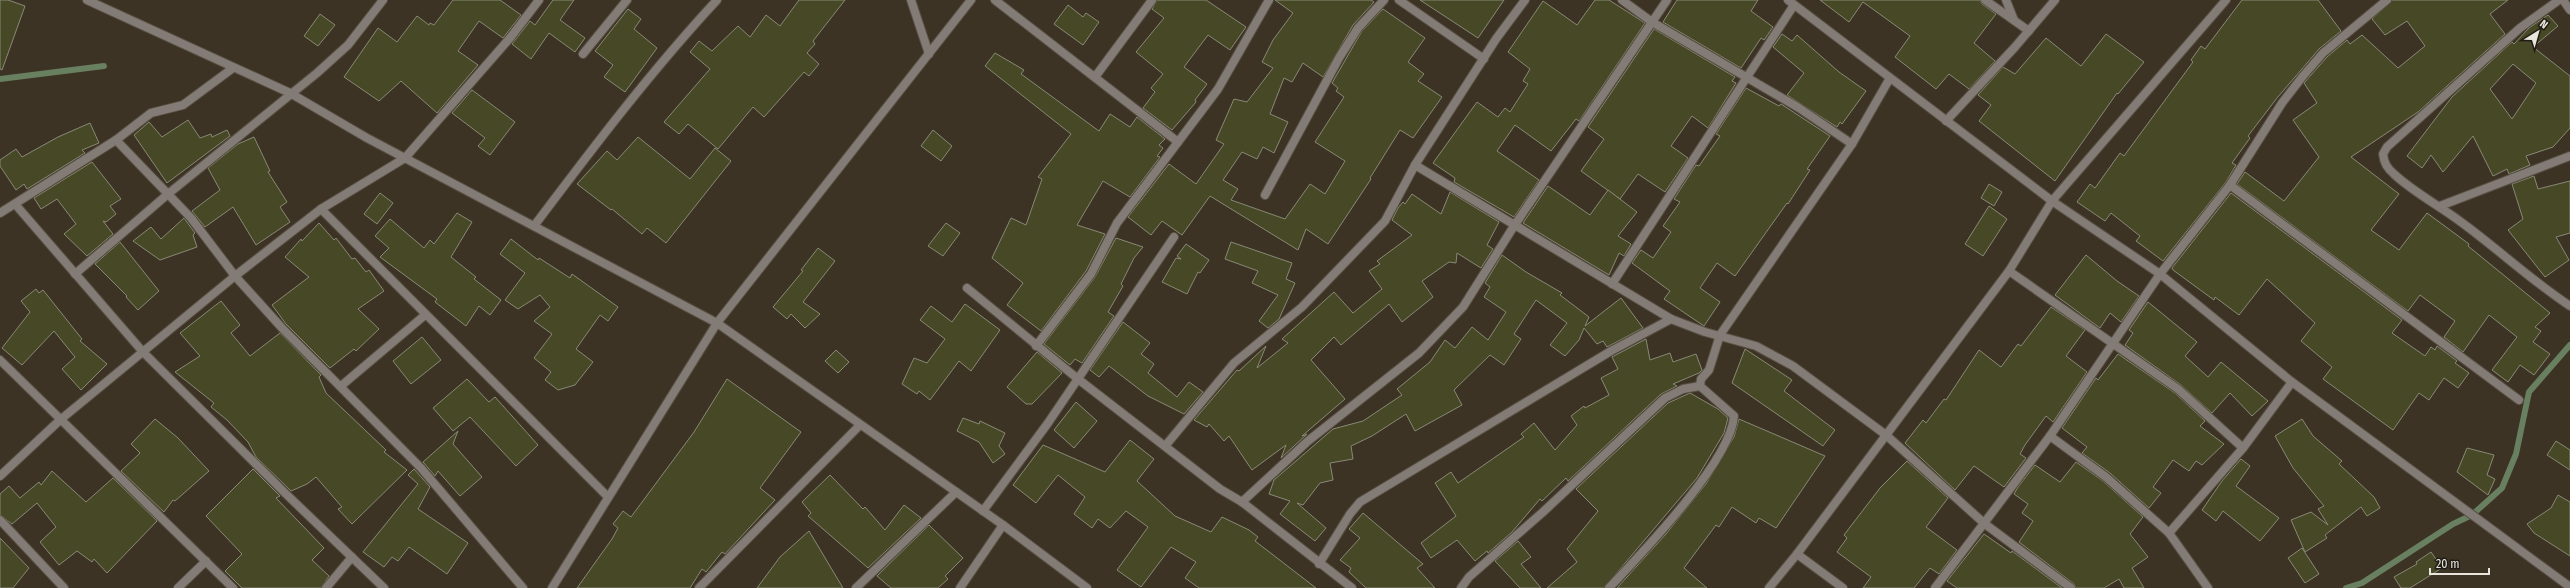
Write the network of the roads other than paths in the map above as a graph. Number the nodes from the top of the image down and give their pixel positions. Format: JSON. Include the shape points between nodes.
{"nodes":[{"id":1,"x":87,"y":0,"type":"edge"},
{"id":2,"x":383,"y":0,"type":"edge"},
{"id":3,"x":539,"y":0,"type":"edge"},
{"id":4,"x":627,"y":0,"type":"edge"},
{"id":5,"x":717,"y":0,"type":"edge"},
{"id":6,"x":911,"y":0,"type":"edge"},
{"id":7,"x":971,"y":0,"type":"edge"},
{"id":8,"x":995,"y":0,"type":"edge"},
{"id":9,"x":1152,"y":0,"type":"edge"},
{"id":10,"x":1269,"y":0,"type":"edge"},
{"id":11,"x":1384,"y":0,"type":"edge"},
{"id":12,"x":1398,"y":0,"type":"edge"},
{"id":13,"x":1525,"y":0,"type":"edge"},
{"id":14,"x":1622,"y":0,"type":"edge"},
{"id":15,"x":1667,"y":0,"type":"edge"},
{"id":16,"x":1986,"y":0,"type":"edge"},
{"id":17,"x":2006,"y":0,"type":"edge"},
{"id":18,"x":2055,"y":0,"type":"edge"},
{"id":19,"x":2226,"y":0,"type":"edge"},
{"id":20,"x":2387,"y":0,"type":"edge"},
{"id":21,"x":2559,"y":0,"type":"edge"},
{"id":22,"x":2563,"y":0,"type":"edge"},
{"id":23,"x":1791,"y":3,"type":"edge"},
{"id":24,"x":2570,"y":10,"type":"edge"},
{"id":25,"x":2015,"y":20,"type":"junction"},
{"id":26,"x":1652,"y":22,"type":"junction"},
{"id":27,"x":2029,"y":30,"type":"junction"},
{"id":28,"x":583,"y":54,"type":"dead end"},
{"id":29,"x":929,"y":54,"type":"junction"},
{"id":30,"x":1484,"y":59,"type":"junction"},
{"id":31,"x":233,"y":68,"type":"junction"},
{"id":32,"x":1095,"y":77,"type":"junction"},
{"id":33,"x":1746,"y":77,"type":"junction"},
{"id":34,"x":1890,"y":78,"type":"junction"},
{"id":35,"x":290,"y":93,"type":"junction"},
{"id":36,"x":1946,"y":120,"type":"junction"},
{"id":37,"x":116,"y":140,"type":"junction"},
{"id":38,"x":1178,"y":142,"type":"junction"},
{"id":39,"x":1852,"y":144,"type":"junction"},
{"id":40,"x":2570,"y":156,"type":"edge"},
{"id":41,"x":405,"y":158,"type":"junction"},
{"id":42,"x":1415,"y":165,"type":"junction"},
{"id":43,"x":2230,"y":185,"type":"junction"},
{"id":44,"x":168,"y":194,"type":"junction"},
{"id":45,"x":1265,"y":195,"type":"dead end"},
{"id":46,"x":2052,"y":201,"type":"junction"},
{"id":47,"x":15,"y":204,"type":"junction"},
{"id":48,"x":2440,"y":206,"type":"junction"},
{"id":49,"x":321,"y":209,"type":"junction"},
{"id":50,"x":0,"y":213,"type":"edge"},
{"id":51,"x":534,"y":226,"type":"junction"},
{"id":52,"x":1514,"y":226,"type":"junction"},
{"id":53,"x":1174,"y":237,"type":"dead end"},
{"id":54,"x":2009,"y":271,"type":"junction"},
{"id":55,"x":75,"y":274,"type":"junction"},
{"id":56,"x":2160,"y":274,"type":"junction"},
{"id":57,"x":236,"y":276,"type":"junction"},
{"id":58,"x":1612,"y":284,"type":"junction"},
{"id":59,"x":967,"y":288,"type":"dead end"},
{"id":60,"x":2570,"y":306,"type":"edge"},
{"id":61,"x":425,"y":314,"type":"junction"},
{"id":62,"x":1671,"y":319,"type":"junction"},
{"id":63,"x":717,"y":323,"type":"junction"},
{"id":64,"x":1720,"y":335,"type":"junction"},
{"id":65,"x":2112,"y":342,"type":"junction"},
{"id":66,"x":1036,"y":346,"type":"junction"},
{"id":67,"x":143,"y":352,"type":"junction"},
{"id":68,"x":0,"y":360,"type":"edge"},
{"id":69,"x":1078,"y":379,"type":"junction"},
{"id":70,"x":2292,"y":382,"type":"junction"},
{"id":71,"x":341,"y":386,"type":"junction"},
{"id":72,"x":1700,"y":386,"type":"junction"},
{"id":73,"x":2519,"y":400,"type":"dead end"},
{"id":74,"x":60,"y":420,"type":"junction"},
{"id":75,"x":860,"y":424,"type":"junction"},
{"id":76,"x":1886,"y":435,"type":"junction"},
{"id":77,"x":2050,"y":436,"type":"junction"},
{"id":78,"x":1166,"y":445,"type":"junction"},
{"id":79,"x":2243,"y":448,"type":"junction"},
{"id":80,"x":0,"y":476,"type":"edge"},
{"id":81,"x":956,"y":492,"type":"junction"},
{"id":82,"x":608,"y":497,"type":"junction"},
{"id":83,"x":1242,"y":502,"type":"junction"},
{"id":84,"x":983,"y":511,"type":"junction"},
{"id":85,"x":0,"y":520,"type":"edge"},
{"id":86,"x":1985,"y":524,"type":"junction"},
{"id":87,"x":1003,"y":525,"type":"junction"},
{"id":88,"x":2169,"y":533,"type":"junction"},
{"id":89,"x":1797,"y":554,"type":"junction"},
{"id":90,"x":352,"y":557,"type":"junction"},
{"id":91,"x":206,"y":561,"type":"junction"},
{"id":92,"x":1319,"y":564,"type":"junction"},
{"id":93,"x":2570,"y":587,"type":"edge"},
{"id":94,"x":64,"y":588,"type":"edge"},
{"id":95,"x":178,"y":588,"type":"edge"},
{"id":96,"x":233,"y":588,"type":"edge"},
{"id":97,"x":326,"y":588,"type":"edge"},
{"id":98,"x":384,"y":588,"type":"edge"},
{"id":99,"x":523,"y":588,"type":"edge"},
{"id":100,"x":552,"y":588,"type":"edge"},
{"id":101,"x":699,"y":588,"type":"edge"},
{"id":102,"x":856,"y":588,"type":"edge"},
{"id":103,"x":960,"y":588,"type":"edge"},
{"id":104,"x":1087,"y":588,"type":"edge"},
{"id":105,"x":1352,"y":588,"type":"edge"},
{"id":106,"x":1461,"y":588,"type":"edge"},
{"id":107,"x":1608,"y":588,"type":"edge"},
{"id":108,"x":1769,"y":588,"type":"edge"},
{"id":109,"x":1843,"y":588,"type":"edge"},
{"id":110,"x":1935,"y":588,"type":"edge"},
{"id":111,"x":2071,"y":588,"type":"edge"},
{"id":112,"x":2208,"y":588,"type":"edge"}],
"edges":[{"from":1,"to":31,"type":"street"},
{"from":2,"to":35,"type":"street","via":[[348,44]]},
{"from":3,"to":41,"type":"street","via":[[510,38]]},
{"from":4,"to":28,"type":"street"},
{"from":5,"to":51,"type":"street","via":[[603,135]]},
{"from":6,"to":29,"type":"street"},
{"from":7,"to":29,"type":"street"},
{"from":8,"to":32,"type":"street"},
{"from":9,"to":32,"type":"street"},
{"from":10,"to":38,"type":"street","via":[[1232,69]]},
{"from":11,"to":45,"type":"street","via":[[1358,28],[1339,58]]},
{"from":12,"to":30,"type":"street"},
{"from":13,"to":30,"type":"street"},
{"from":14,"to":26,"type":"street"},
{"from":15,"to":26,"type":"street"},
{"from":16,"to":25,"type":"street"},
{"from":17,"to":25,"type":"street"},
{"from":18,"to":27,"type":"street"},
{"from":19,"to":46,"type":"street"},
{"from":20,"to":43,"type":"street","via":[[2323,53],[2302,76]]},
{"from":21,"to":48,"type":"street","via":[[2520,28],[2387,147],[2383,154],[2384,164],[2394,175]]},
{"from":22,"to":24,"type":"street"},
{"from":23,"to":33,"type":"street"},
{"from":23,"to":34,"type":"street"},
{"from":25,"to":27,"type":"street"},
{"from":26,"to":33,"type":"street"},
{"from":26,"to":52,"type":"street"},
{"from":27,"to":36,"type":"street"},
{"from":29,"to":63,"type":"street"},
{"from":30,"to":42,"type":"street"},
{"from":31,"to":35,"type":"street"},
{"from":31,"to":37,"type":"street","via":[[183,105],[152,113]]},
{"from":32,"to":38,"type":"street"},
{"from":33,"to":39,"type":"street","via":[[1799,108]]},
{"from":33,"to":58,"type":"street"},
{"from":34,"to":36,"type":"street"},
{"from":34,"to":39,"type":"street"},
{"from":35,"to":41,"type":"street"},
{"from":35,"to":44,"type":"street"},
{"from":36,"to":46,"type":"street"},
{"from":37,"to":44,"type":"street"},
{"from":37,"to":47,"type":"street"},
{"from":38,"to":66,"type":"street","via":[[1117,223],[1092,274]]},
{"from":39,"to":64,"type":"street"},
{"from":40,"to":48,"type":"street"},
{"from":41,"to":49,"type":"street"},
{"from":41,"to":51,"type":"street"},
{"from":42,"to":52,"type":"street"},
{"from":42,"to":78,"type":"street","via":[[1385,221],[1302,307],[1234,363]]},
{"from":43,"to":56,"type":"street"},
{"from":43,"to":73,"type":"street"},
{"from":44,"to":55,"type":"street"},
{"from":44,"to":57,"type":"street","via":[[191,218]]},
{"from":46,"to":54,"type":"street"},
{"from":46,"to":56,"type":"street"},
{"from":47,"to":50,"type":"street"},
{"from":47,"to":55,"type":"street"},
{"from":48,"to":60,"type":"street","via":[[2546,291]]},
{"from":49,"to":57,"type":"street"},
{"from":49,"to":61,"type":"street"},
{"from":51,"to":63,"type":"street"},
{"from":52,"to":58,"type":"street"},
{"from":52,"to":83,"type":"street","via":[[1463,307],[1439,334],[1419,353],[1308,441]]},
{"from":53,"to":69,"type":"street"},
{"from":54,"to":65,"type":"street"},
{"from":54,"to":76,"type":"street"},
{"from":55,"to":67,"type":"street"},
{"from":56,"to":65,"type":"street"},
{"from":56,"to":70,"type":"street"},
{"from":57,"to":67,"type":"street"},
{"from":57,"to":71,"type":"street","via":[[282,328]]},
{"from":58,"to":62,"type":"street"},
{"from":59,"to":66,"type":"street"},
{"from":61,"to":71,"type":"street"},
{"from":61,"to":82,"type":"street"},
{"from":62,"to":64,"type":"street"},
{"from":62,"to":92,"type":"street","via":[[1605,355],[1360,502]]},
{"from":63,"to":75,"type":"street"},
{"from":63,"to":82,"type":"street"},
{"from":64,"to":72,"type":"street","via":[[1709,370],[1700,379]]},
{"from":64,"to":76,"type":"street","via":[[1756,346],[1793,366]]},
{"from":65,"to":77,"type":"street"},
{"from":65,"to":79,"type":"street","via":[[2178,389]]},
{"from":66,"to":69,"type":"street"},
{"from":67,"to":74,"type":"street"},
{"from":67,"to":90,"type":"street"},
{"from":68,"to":74,"type":"street"},
{"from":69,"to":78,"type":"street"},
{"from":69,"to":84,"type":"street"},
{"from":70,"to":79,"type":"street"},
{"from":70,"to":93,"type":"street"},
{"from":71,"to":99,"type":"street","via":[[421,468]]},
{"from":72,"to":106,"type":"street","via":[[1683,389],[1665,398],[1544,512],[1469,577]]},
{"from":72,"to":107,"type":"street","via":[[1734,416],[1733,426],[1715,463],[1673,517]]},
{"from":74,"to":80,"type":"street"},
{"from":74,"to":91,"type":"street"},
{"from":75,"to":81,"type":"street"},
{"from":75,"to":101,"type":"street"},
{"from":76,"to":86,"type":"street"},
{"from":76,"to":89,"type":"street"},
{"from":77,"to":86,"type":"street"},
{"from":77,"to":88,"type":"street","via":[[2106,477]]},
{"from":78,"to":83,"type":"street","via":[[1220,489]]},
{"from":79,"to":88,"type":"street"},
{"from":81,"to":84,"type":"street"},
{"from":81,"to":102,"type":"street"},
{"from":82,"to":100,"type":"street"},
{"from":83,"to":92,"type":"street"},
{"from":84,"to":87,"type":"street"},
{"from":85,"to":94,"type":"street"},
{"from":86,"to":110,"type":"street"},
{"from":86,"to":111,"type":"street"},
{"from":87,"to":103,"type":"street"},
{"from":87,"to":104,"type":"street"},
{"from":88,"to":112,"type":"street"},
{"from":89,"to":108,"type":"street"},
{"from":89,"to":109,"type":"street"},
{"from":90,"to":97,"type":"street"},
{"from":90,"to":98,"type":"street"},
{"from":91,"to":95,"type":"street"},
{"from":91,"to":96,"type":"street"},
{"from":92,"to":105,"type":"street"}]}
